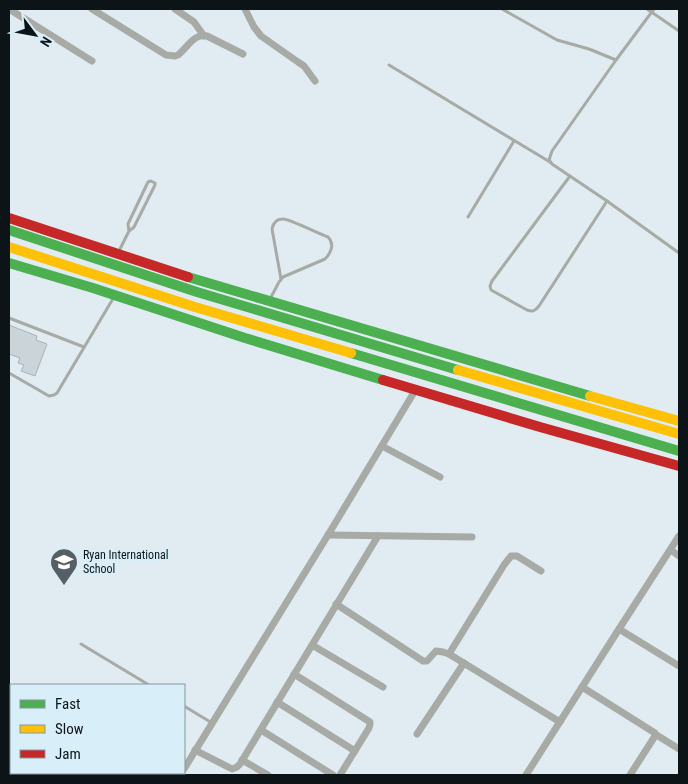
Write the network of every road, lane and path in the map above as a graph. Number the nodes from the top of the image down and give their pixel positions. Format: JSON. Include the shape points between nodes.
{"nodes":[{"id":1,"x":9,"y":9,"type":"edge"},
{"id":2,"x":92,"y":9,"type":"edge"},
{"id":3,"x":175,"y":9,"type":"edge"},
{"id":4,"x":245,"y":9,"type":"edge"},
{"id":5,"x":502,"y":9,"type":"edge"},
{"id":6,"x":647,"y":9,"type":"edge"},
{"id":7,"x":653,"y":10,"type":"edge"},
{"id":8,"x":679,"y":31,"type":"edge"},
{"id":9,"x":204,"y":36,"type":"junction"},
{"id":10,"x":243,"y":54,"type":"dead end"},
{"id":11,"x":616,"y":60,"type":"junction"},
{"id":12,"x":92,"y":61,"type":"dead end"},
{"id":13,"x":389,"y":65,"type":"dead end"},
{"id":14,"x":315,"y":81,"type":"dead end"},
{"id":15,"x":514,"y":141,"type":"junction"},
{"id":16,"x":550,"y":162,"type":"junction"},
{"id":17,"x":570,"y":176,"type":"junction"},
{"id":18,"x":607,"y":201,"type":"junction"},
{"id":19,"x":468,"y":217,"type":"dead end"},
{"id":20,"x":9,"y":218,"type":"edge"},
{"id":21,"x":9,"y":230,"type":"edge"},
{"id":22,"x":129,"y":231,"type":"junction"},
{"id":23,"x":9,"y":247,"type":"edge"},
{"id":24,"x":679,"y":253,"type":"edge"},
{"id":25,"x":118,"y":254,"type":"junction"},
{"id":26,"x":9,"y":263,"type":"edge"},
{"id":27,"x":281,"y":279,"type":"junction"},
{"id":28,"x":115,"y":295,"type":"junction"},
{"id":29,"x":268,"y":302,"type":"junction"},
{"id":30,"x":9,"y":318,"type":"edge"},
{"id":31,"x":84,"y":347,"type":"junction"},
{"id":32,"x":9,"y":372,"type":"edge"},
{"id":33,"x":416,"y":389,"type":"junction"},
{"id":34,"x":679,"y":421,"type":"edge"},
{"id":35,"x":679,"y":434,"type":"edge"},
{"id":36,"x":382,"y":446,"type":"junction"},
{"id":37,"x":679,"y":451,"type":"edge"},
{"id":38,"x":679,"y":466,"type":"edge"},
{"id":39,"x":440,"y":477,"type":"dead end"},
{"id":40,"x":328,"y":535,"type":"junction"},
{"id":41,"x":378,"y":536,"type":"junction"},
{"id":42,"x":679,"y":536,"type":"edge"},
{"id":43,"x":472,"y":537,"type":"dead end"},
{"id":44,"x":671,"y":550,"type":"junction"},
{"id":45,"x":679,"y":556,"type":"edge"},
{"id":46,"x":541,"y":571,"type":"dead end"},
{"id":47,"x":336,"y":604,"type":"junction"},
{"id":48,"x":619,"y":628,"type":"junction"},
{"id":49,"x":81,"y":644,"type":"dead end"},
{"id":50,"x":312,"y":645,"type":"junction"},
{"id":51,"x":449,"y":654,"type":"junction"},
{"id":52,"x":464,"y":663,"type":"junction"},
{"id":53,"x":679,"y":666,"type":"edge"},
{"id":54,"x":294,"y":674,"type":"junction"},
{"id":55,"x":147,"y":684,"type":"edge"},
{"id":56,"x":383,"y":686,"type":"dead end"},
{"id":57,"x":582,"y":687,"type":"junction"},
{"id":58,"x":277,"y":702,"type":"junction"},
{"id":59,"x":185,"y":707,"type":"edge"},
{"id":60,"x":560,"y":722,"type":"junction"},
{"id":61,"x":212,"y":723,"type":"junction"},
{"id":62,"x":260,"y":730,"type":"junction"},
{"id":63,"x":417,"y":734,"type":"dead end"},
{"id":64,"x":655,"y":734,"type":"junction"},
{"id":65,"x":679,"y":748,"type":"edge"},
{"id":66,"x":195,"y":750,"type":"junction"},
{"id":67,"x":355,"y":751,"type":"junction"},
{"id":68,"x":242,"y":760,"type":"junction"},
{"id":69,"x":185,"y":767,"type":"edge"},
{"id":70,"x":232,"y":772,"type":"edge"},
{"id":71,"x":268,"y":775,"type":"edge"},
{"id":72,"x":333,"y":775,"type":"edge"},
{"id":73,"x":340,"y":775,"type":"edge"},
{"id":74,"x":526,"y":775,"type":"edge"},
{"id":75,"x":630,"y":775,"type":"edge"}],
"edges":[{"from":1,"to":12,"type":"street"},
{"from":2,"to":9,"type":"street","via":[[166,55],[178,55],[196,37]]},
{"from":3,"to":9,"type":"street","via":[[194,22]]},
{"from":4,"to":14,"type":"street","via":[[261,36],[304,66]]},
{"from":5,"to":11,"type":"lane","via":[[555,39]]},
{"from":6,"to":7,"type":"lane"},
{"from":7,"to":8,"type":"lane"},
{"from":7,"to":11,"type":"lane"},
{"from":9,"to":10,"type":"street"},
{"from":11,"to":16,"type":"lane","via":[[552,151]]},
{"from":13,"to":15,"type":"lane"},
{"from":15,"to":16,"type":"lane"},
{"from":15,"to":19,"type":"lane"},
{"from":16,"to":17,"type":"lane"},
{"from":17,"to":18,"type":"lane"},
{"from":17,"to":18,"type":"lane","via":[[492,281],[491,290],[526,310],[536,310]]},
{"from":18,"to":24,"type":"lane"},
{"from":20,"to":25,"type":"main road"},
{"from":21,"to":35,"type":"main road","via":[[197,292]]},
{"from":22,"to":22,"type":"lane","via":[[128,224],[151,181],[155,185]]},
{"from":22,"to":25,"type":"lane"},
{"from":23,"to":37,"type":"main road","via":[[204,310]]},
{"from":25,"to":29,"type":"main road"},
{"from":26,"to":28,"type":"main road"},
{"from":27,"to":27,"type":"lane","via":[[325,259],[332,240],[285,219],[273,223]]},
{"from":27,"to":29,"type":"lane"},
{"from":28,"to":31,"type":"lane"},
{"from":28,"to":33,"type":"main road"},
{"from":29,"to":34,"type":"main road"},
{"from":30,"to":31,"type":"lane"},
{"from":31,"to":32,"type":"lane","via":[[52,396]]},
{"from":33,"to":36,"type":"street"},
{"from":33,"to":38,"type":"main road"},
{"from":36,"to":39,"type":"street"},
{"from":36,"to":40,"type":"street"},
{"from":40,"to":41,"type":"street"},
{"from":40,"to":61,"type":"street"},
{"from":41,"to":43,"type":"street"},
{"from":41,"to":47,"type":"street"},
{"from":42,"to":44,"type":"street"},
{"from":44,"to":45,"type":"street"},
{"from":44,"to":48,"type":"street"},
{"from":46,"to":51,"type":"street","via":[[517,556],[511,556]]},
{"from":47,"to":50,"type":"street"},
{"from":47,"to":51,"type":"street","via":[[423,661],[436,651]]},
{"from":48,"to":53,"type":"street"},
{"from":48,"to":57,"type":"street"},
{"from":49,"to":55,"type":"lane"},
{"from":50,"to":54,"type":"street"},
{"from":50,"to":56,"type":"street"},
{"from":51,"to":52,"type":"street"},
{"from":52,"to":60,"type":"street"},
{"from":52,"to":63,"type":"street"},
{"from":54,"to":58,"type":"street"},
{"from":54,"to":67,"type":"street","via":[[370,722]]},
{"from":57,"to":60,"type":"street"},
{"from":57,"to":64,"type":"street"},
{"from":58,"to":62,"type":"street"},
{"from":58,"to":67,"type":"street"},
{"from":59,"to":61,"type":"lane"},
{"from":60,"to":74,"type":"street"},
{"from":61,"to":66,"type":"street"},
{"from":62,"to":68,"type":"street"},
{"from":62,"to":72,"type":"street"},
{"from":64,"to":65,"type":"street"},
{"from":64,"to":75,"type":"street"},
{"from":66,"to":69,"type":"street"},
{"from":66,"to":70,"type":"street"},
{"from":67,"to":73,"type":"street"},
{"from":68,"to":70,"type":"street"},
{"from":68,"to":71,"type":"street"}]}
